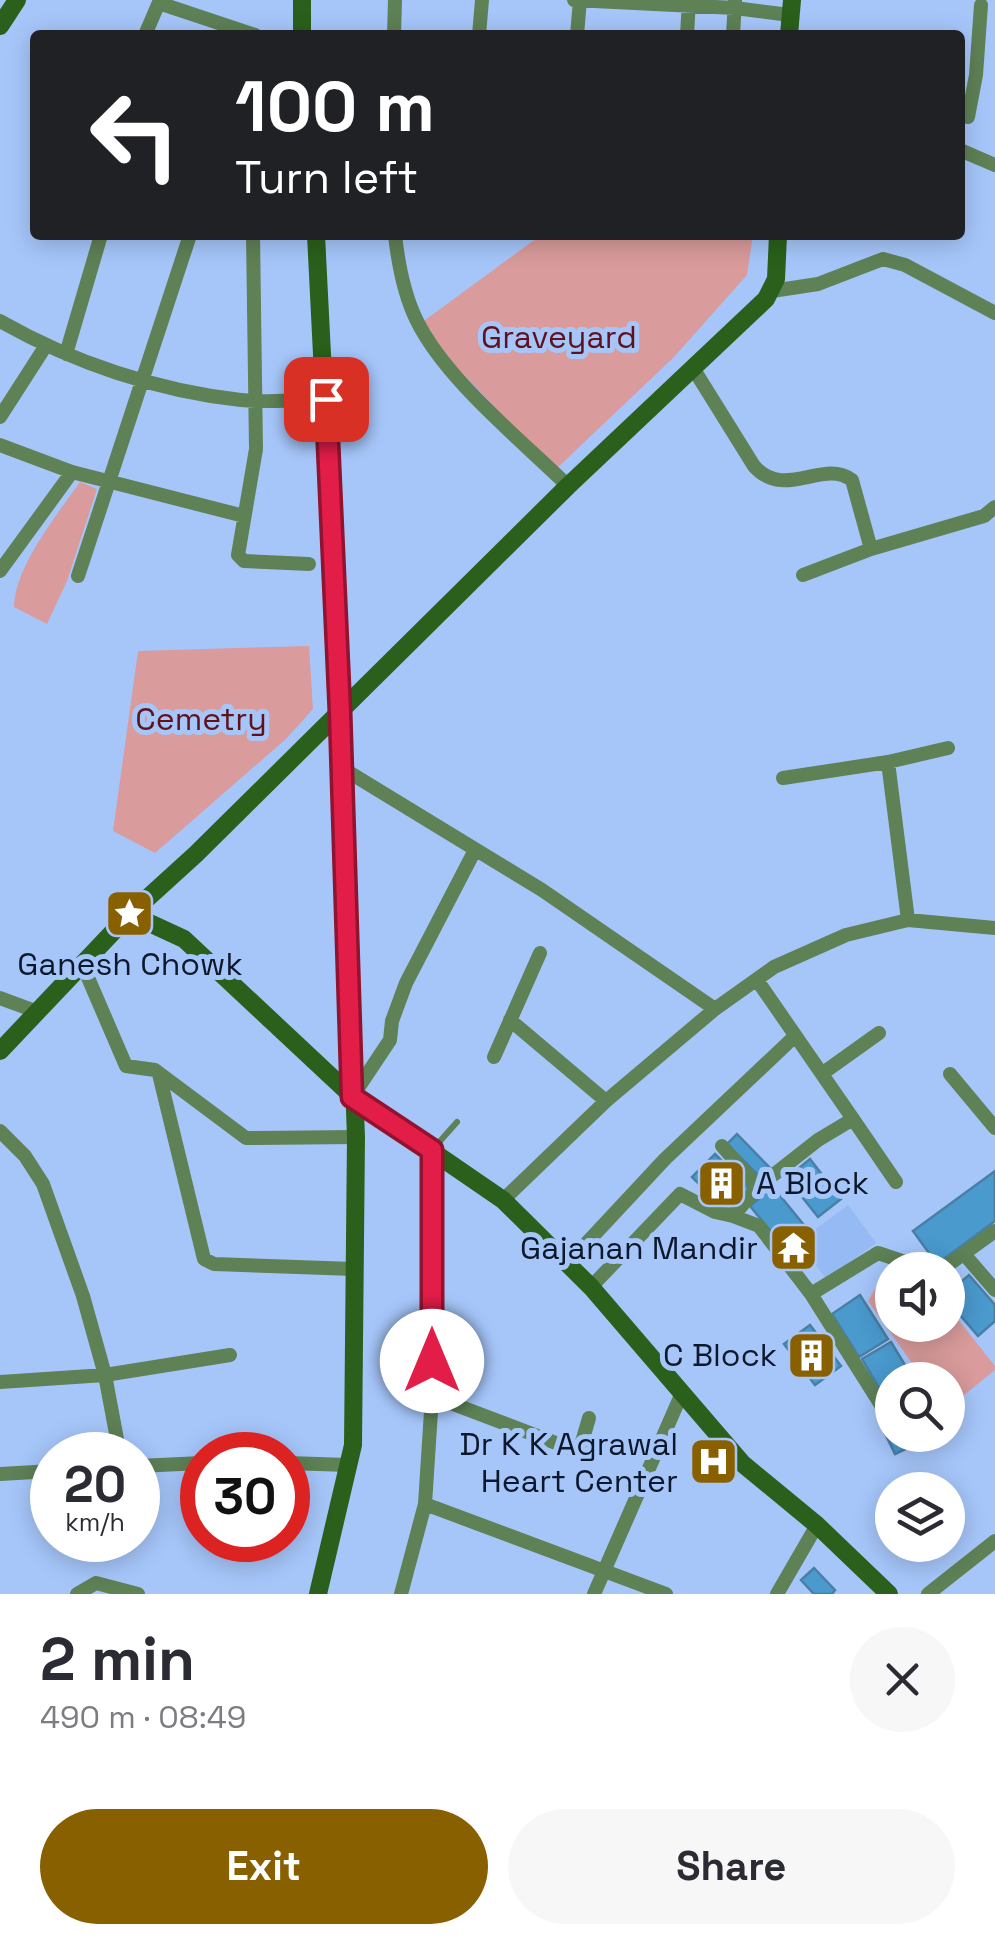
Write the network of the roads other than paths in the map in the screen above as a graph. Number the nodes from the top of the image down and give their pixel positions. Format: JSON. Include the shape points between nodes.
{"nodes":[{"id":1,"x":17,"y":0,"type":"edge"},
{"id":2,"x":302,"y":0,"type":"edge"},
{"id":3,"x":395,"y":0,"type":"edge"},
{"id":4,"x":482,"y":0,"type":"edge"},
{"id":5,"x":578,"y":0,"type":"edge"},
{"id":6,"x":160,"y":2,"type":"edge"},
{"id":7,"x":689,"y":3,"type":"edge"},
{"id":8,"x":735,"y":4,"type":"edge"},
{"id":9,"x":982,"y":4,"type":"edge"},
{"id":10,"x":791,"y":8,"type":"edge"},
{"id":11,"x":0,"y":26,"type":"edge"},
{"id":12,"x":146,"y":30,"type":"edge"},
{"id":13,"x":241,"y":30,"type":"edge"},
{"id":14,"x":302,"y":30,"type":"edge"},
{"id":15,"x":394,"y":30,"type":"edge"},
{"id":16,"x":479,"y":30,"type":"edge"},
{"id":17,"x":577,"y":30,"type":"edge"},
{"id":18,"x":687,"y":30,"type":"edge"},
{"id":19,"x":733,"y":30,"type":"edge"},
{"id":20,"x":968,"y":117,"type":"dead end"},
{"id":21,"x":965,"y":152,"type":"edge"},
{"id":22,"x":995,"y":165,"type":"edge"},
{"id":23,"x":100,"y":240,"type":"edge"},
{"id":24,"x":188,"y":240,"type":"edge"},
{"id":25,"x":252,"y":240,"type":"edge"},
{"id":26,"x":316,"y":240,"type":"edge"},
{"id":27,"x":396,"y":240,"type":"edge"},
{"id":28,"x":777,"y":240,"type":"edge"},
{"id":29,"x":772,"y":291,"type":"junction"},
{"id":30,"x":995,"y":313,"type":"edge"},
{"id":31,"x":0,"y":321,"type":"edge"},
{"id":32,"x":46,"y":347,"type":"junction"},
{"id":33,"x":66,"y":354,"type":"junction"},
{"id":34,"x":693,"y":368,"type":"junction"},
{"id":35,"x":144,"y":381,"type":"junction"},
{"id":36,"x":326,"y":399,"type":"junction"},
{"id":37,"x":256,"y":402,"type":"junction"},
{"id":38,"x":0,"y":416,"type":"edge"},
{"id":39,"x":0,"y":445,"type":"edge"},
{"id":40,"x":72,"y":472,"type":"junction"},
{"id":41,"x":109,"y":480,"type":"junction"},
{"id":42,"x":568,"y":486,"type":"junction"},
{"id":43,"x":995,"y":507,"type":"edge"},
{"id":44,"x":244,"y":516,"type":"junction"},
{"id":45,"x":871,"y":549,"type":"junction"},
{"id":46,"x":309,"y":564,"type":"dead end"},
{"id":47,"x":0,"y":570,"type":"edge"},
{"id":48,"x":803,"y":575,"type":"dead end"},
{"id":49,"x":78,"y":576,"type":"dead end"},
{"id":50,"x":340,"y":712,"type":"junction"},
{"id":51,"x":948,"y":748,"type":"dead end"},
{"id":52,"x":888,"y":762,"type":"junction"},
{"id":53,"x":342,"y":768,"type":"junction"},
{"id":54,"x":782,"y":778,"type":"dead end"},
{"id":55,"x":474,"y":850,"type":"junction"},
{"id":56,"x":130,"y":914,"type":"junction"},
{"id":57,"x":908,"y":920,"type":"junction"},
{"id":58,"x":995,"y":928,"type":"edge"},
{"id":59,"x":540,"y":952,"type":"dead end"},
{"id":60,"x":82,"y":966,"type":"junction"},
{"id":61,"x":757,"y":980,"type":"junction"},
{"id":62,"x":0,"y":998,"type":"edge"},
{"id":63,"x":715,"y":1010,"type":"junction"},
{"id":64,"x":38,"y":1012,"type":"junction"},
{"id":65,"x":510,"y":1020,"type":"junction"},
{"id":66,"x":880,"y":1033,"type":"dead end"},
{"id":67,"x":794,"y":1037,"type":"junction"},
{"id":68,"x":0,"y":1051,"type":"edge"},
{"id":69,"x":494,"y":1057,"type":"dead end"},
{"id":70,"x":159,"y":1073,"type":"junction"},
{"id":71,"x":822,"y":1073,"type":"junction"},
{"id":72,"x":950,"y":1074,"type":"dead end"},
{"id":73,"x":352,"y":1097,"type":"junction"},
{"id":74,"x":606,"y":1100,"type":"junction"},
{"id":75,"x":854,"y":1120,"type":"junction"},
{"id":76,"x":457,"y":1122,"type":"dead end"},
{"id":77,"x":994,"y":1124,"type":"edge"},
{"id":78,"x":0,"y":1130,"type":"edge"},
{"id":79,"x":356,"y":1137,"type":"junction"},
{"id":80,"x":722,"y":1146,"type":"dead end"},
{"id":81,"x":432,"y":1150,"type":"junction"},
{"id":82,"x":896,"y":1182,"type":"dead end"},
{"id":83,"x":758,"y":1187,"type":"junction"},
{"id":84,"x":502,"y":1200,"type":"junction"},
{"id":85,"x":733,"y":1216,"type":"junction"},
{"id":86,"x":995,"y":1231,"type":"edge"},
{"id":87,"x":965,"y":1253,"type":"edge"},
{"id":88,"x":875,"y":1255,"type":"edge"},
{"id":89,"x":965,"y":1255,"type":"edge"},
{"id":90,"x":567,"y":1264,"type":"junction"},
{"id":91,"x":354,"y":1269,"type":"junction"},
{"id":92,"x":590,"y":1287,"type":"junction"},
{"id":93,"x":995,"y":1290,"type":"edge"},
{"id":94,"x":812,"y":1294,"type":"junction"},
{"id":95,"x":230,"y":1356,"type":"dead end"},
{"id":96,"x":105,"y":1376,"type":"junction"},
{"id":97,"x":0,"y":1382,"type":"edge"},
{"id":98,"x":682,"y":1393,"type":"junction"},
{"id":99,"x":875,"y":1395,"type":"edge"},
{"id":100,"x":432,"y":1396,"type":"junction"},
{"id":101,"x":588,"y":1418,"type":"dead end"},
{"id":102,"x":116,"y":1432,"type":"edge"},
{"id":103,"x":310,"y":1464,"type":"edge"},
{"id":104,"x":348,"y":1465,"type":"junction"},
{"id":105,"x":30,"y":1472,"type":"edge"},
{"id":106,"x":0,"y":1474,"type":"edge"},
{"id":107,"x":425,"y":1504,"type":"junction"},
{"id":108,"x":818,"y":1525,"type":"junction"},
{"id":109,"x":995,"y":1541,"type":"edge"},
{"id":110,"x":604,"y":1569,"type":"junction"},
{"id":111,"x":77,"y":1594,"type":"edge"},
{"id":112,"x":138,"y":1594,"type":"edge"},
{"id":113,"x":318,"y":1594,"type":"edge"},
{"id":114,"x":401,"y":1594,"type":"edge"},
{"id":115,"x":594,"y":1594,"type":"edge"},
{"id":116,"x":666,"y":1594,"type":"edge"},
{"id":117,"x":777,"y":1594,"type":"edge"},
{"id":118,"x":890,"y":1594,"type":"edge"},
{"id":119,"x":928,"y":1594,"type":"edge"}],
"edges":[{"from":1,"to":11,"type":"street"},
{"from":2,"to":14,"type":"street"},
{"from":3,"to":15,"type":"street"},
{"from":4,"to":16,"type":"street"},
{"from":5,"to":7,"type":"street"},
{"from":5,"to":17,"type":"street"},
{"from":6,"to":12,"type":"street"},
{"from":6,"to":13,"type":"street"},
{"from":7,"to":8,"type":"street"},
{"from":7,"to":18,"type":"street"},
{"from":8,"to":10,"type":"street"},
{"from":8,"to":19,"type":"street"},
{"from":9,"to":20,"type":"street"},
{"from":21,"to":22,"type":"street"},
{"from":23,"to":33,"type":"street"},
{"from":24,"to":35,"type":"street"},
{"from":25,"to":37,"type":"street"},
{"from":26,"to":36,"type":"street"},
{"from":27,"to":42,"type":"street","via":[[410,306],[445,364]]},
{"from":28,"to":29,"type":"street"},
{"from":29,"to":30,"type":"street","via":[[818,284],[884,259]]},
{"from":29,"to":34,"type":"street"},
{"from":31,"to":32,"type":"street"},
{"from":32,"to":33,"type":"street"},
{"from":32,"to":38,"type":"street"},
{"from":33,"to":35,"type":"street"},
{"from":34,"to":42,"type":"street"},
{"from":34,"to":45,"type":"street","via":[[767,478],[840,474],[852,480]]},
{"from":35,"to":37,"type":"street"},
{"from":35,"to":41,"type":"street"},
{"from":36,"to":37,"type":"street"},
{"from":36,"to":50,"type":"street"},
{"from":37,"to":44,"type":"street"},
{"from":39,"to":40,"type":"street"},
{"from":40,"to":41,"type":"street"},
{"from":40,"to":47,"type":"street"},
{"from":41,"to":44,"type":"street"},
{"from":41,"to":49,"type":"street"},
{"from":42,"to":50,"type":"street"},
{"from":43,"to":45,"type":"street"},
{"from":44,"to":46,"type":"street","via":[[242,561]]},
{"from":45,"to":48,"type":"street"},
{"from":50,"to":53,"type":"street"},
{"from":50,"to":56,"type":"street"},
{"from":51,"to":52,"type":"street"},
{"from":52,"to":54,"type":"street"},
{"from":52,"to":57,"type":"street"},
{"from":53,"to":55,"type":"street"},
{"from":53,"to":73,"type":"street"},
{"from":55,"to":63,"type":"street"},
{"from":55,"to":73,"type":"street","via":[[406,982],[390,1040]]},
{"from":56,"to":60,"type":"street"},
{"from":56,"to":73,"type":"street","via":[[184,939]]},
{"from":57,"to":58,"type":"street"},
{"from":57,"to":61,"type":"street","via":[[846,935]]},
{"from":59,"to":65,"type":"street"},
{"from":60,"to":64,"type":"street"},
{"from":60,"to":70,"type":"street","via":[[124,1064]]},
{"from":61,"to":63,"type":"street"},
{"from":61,"to":67,"type":"street"},
{"from":62,"to":64,"type":"street"},
{"from":63,"to":74,"type":"street"},
{"from":64,"to":68,"type":"street"},
{"from":65,"to":69,"type":"street"},
{"from":65,"to":74,"type":"street"},
{"from":66,"to":71,"type":"street"},
{"from":67,"to":71,"type":"street"},
{"from":67,"to":90,"type":"street"},
{"from":70,"to":79,"type":"street","via":[[246,1138]]},
{"from":70,"to":91,"type":"street","via":[[204,1259]]},
{"from":71,"to":75,"type":"street"},
{"from":72,"to":77,"type":"street"},
{"from":73,"to":79,"type":"street"},
{"from":73,"to":81,"type":"street"},
{"from":74,"to":84,"type":"street"},
{"from":75,"to":82,"type":"street"},
{"from":75,"to":83,"type":"street"},
{"from":76,"to":81,"type":"lane"},
{"from":78,"to":96,"type":"street","via":[[43,1184]]},
{"from":79,"to":91,"type":"street"},
{"from":80,"to":83,"type":"street"},
{"from":81,"to":84,"type":"street"},
{"from":81,"to":100,"type":"street"},
{"from":83,"to":85,"type":"street"},
{"from":84,"to":90,"type":"street"},
{"from":85,"to":92,"type":"street","via":[[680,1194]]},
{"from":85,"to":94,"type":"street","via":[[759,1226]]},
{"from":86,"to":87,"type":"street"},
{"from":88,"to":94,"type":"street"},
{"from":89,"to":93,"type":"street"},
{"from":90,"to":92,"type":"street"},
{"from":91,"to":104,"type":"street"},
{"from":92,"to":98,"type":"street"},
{"from":94,"to":99,"type":"street"},
{"from":95,"to":96,"type":"street"},
{"from":96,"to":97,"type":"street"},
{"from":96,"to":102,"type":"street"},
{"from":98,"to":108,"type":"street","via":[[742,1464]]},
{"from":98,"to":110,"type":"street"},
{"from":100,"to":101,"type":"street","via":[[569,1448],[582,1442]]},
{"from":100,"to":107,"type":"street"},
{"from":103,"to":104,"type":"street"},
{"from":104,"to":113,"type":"street"},
{"from":105,"to":106,"type":"street"},
{"from":107,"to":110,"type":"street"},
{"from":107,"to":114,"type":"street"},
{"from":108,"to":117,"type":"street"},
{"from":108,"to":118,"type":"street"},
{"from":109,"to":119,"type":"street"},
{"from":110,"to":115,"type":"street"},
{"from":110,"to":116,"type":"street"},
{"from":111,"to":112,"type":"street","via":[[96,1583]]}]}
